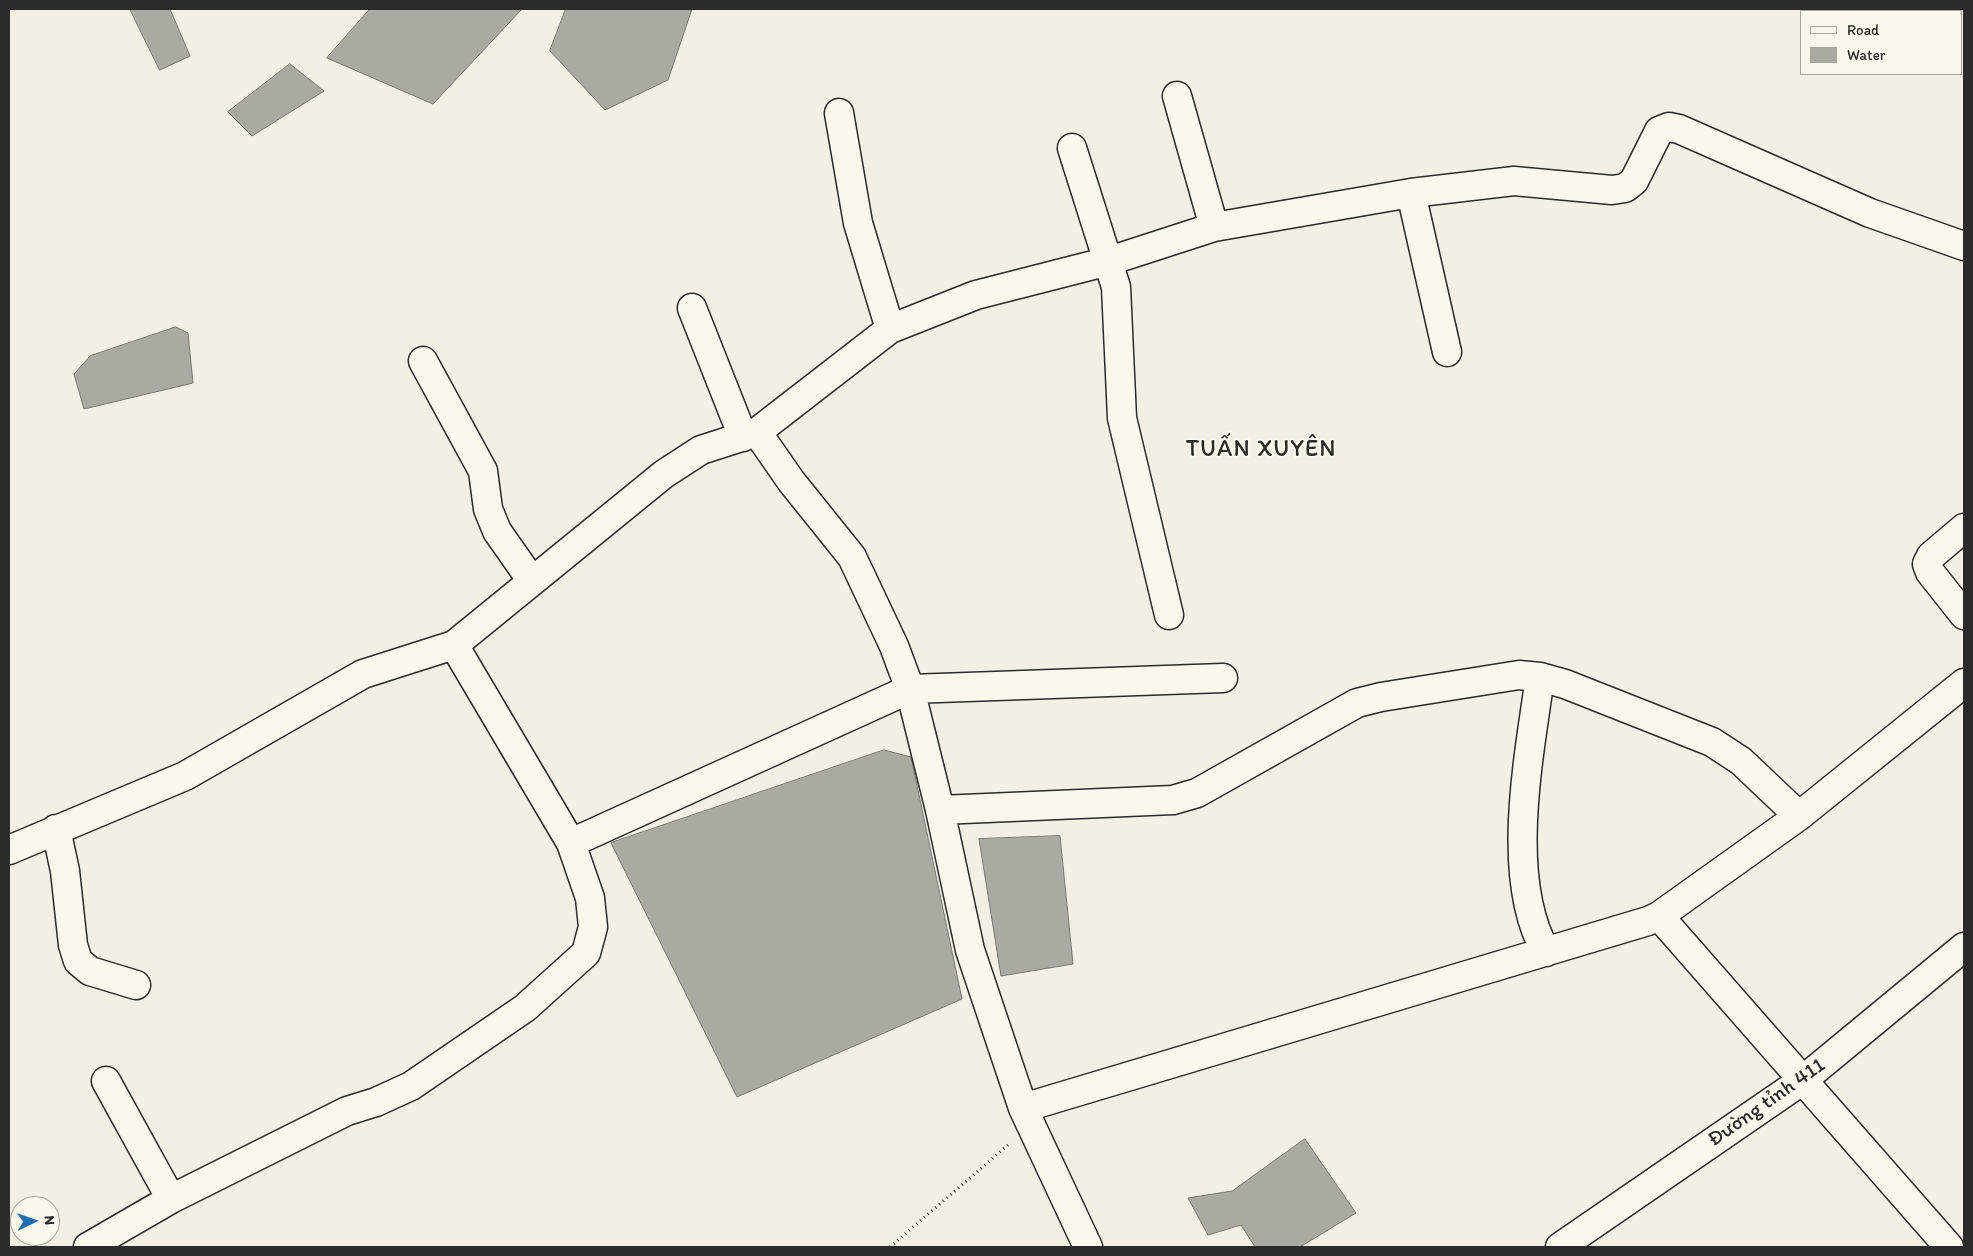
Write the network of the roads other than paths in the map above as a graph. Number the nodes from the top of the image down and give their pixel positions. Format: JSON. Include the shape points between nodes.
{"nodes":[{"id":1,"x":1177,"y":96,"type":"dead end"},
{"id":2,"x":839,"y":113,"type":"dead end"},
{"id":3,"x":1072,"y":148,"type":"dead end"},
{"id":4,"x":1411,"y":193,"type":"junction"},
{"id":5,"x":1214,"y":227,"type":"junction"},
{"id":6,"x":1964,"y":246,"type":"edge"},
{"id":7,"x":1109,"y":261,"type":"junction"},
{"id":8,"x":692,"y":308,"type":"dead end"},
{"id":9,"x":890,"y":329,"type":"junction"},
{"id":10,"x":1447,"y":352,"type":"dead end"},
{"id":11,"x":423,"y":361,"type":"dead end"},
{"id":12,"x":750,"y":434,"type":"junction"},
{"id":13,"x":1964,"y":528,"type":"edge"},
{"id":14,"x":532,"y":581,"type":"junction"},
{"id":15,"x":1169,"y":615,"type":"dead end"},
{"id":16,"x":1964,"y":615,"type":"edge"},
{"id":17,"x":454,"y":645,"type":"junction"},
{"id":18,"x":1540,"y":677,"type":"junction"},
{"id":19,"x":1223,"y":678,"type":"dead end"},
{"id":20,"x":1964,"y":683,"type":"edge"},
{"id":21,"x":910,"y":689,"type":"junction"},
{"id":22,"x":940,"y":810,"type":"junction"},
{"id":23,"x":1799,"y":816,"type":"junction"},
{"id":24,"x":56,"y":829,"type":"junction"},
{"id":25,"x":571,"y":843,"type":"junction"},
{"id":26,"x":9,"y":850,"type":"edge"},
{"id":27,"x":1659,"y":916,"type":"junction"},
{"id":28,"x":1964,"y":947,"type":"edge"},
{"id":29,"x":1546,"y":952,"type":"junction"},
{"id":30,"x":136,"y":985,"type":"dead end"},
{"id":31,"x":1803,"y":1080,"type":"junction"},
{"id":32,"x":106,"y":1081,"type":"dead end"},
{"id":33,"x":1027,"y":1117,"type":"junction"},
{"id":34,"x":171,"y":1199,"type":"junction"},
{"id":35,"x":88,"y":1247,"type":"edge"},
{"id":36,"x":1088,"y":1247,"type":"edge"},
{"id":37,"x":1560,"y":1247,"type":"edge"},
{"id":38,"x":1949,"y":1247,"type":"edge"}],
"edges":[{"from":1,"to":5,"type":"street"},
{"from":2,"to":9,"type":"street","via":[[858,224]]},
{"from":3,"to":7,"type":"street"},
{"from":4,"to":5,"type":"street"},
{"from":4,"to":6,"type":"street","via":[[1514,181],[1612,190],[1625,188],[1634,181],[1659,131],[1669,127],[1679,128],[1870,213]]},
{"from":4,"to":10,"type":"street"},
{"from":5,"to":7,"type":"street"},
{"from":7,"to":9,"type":"street","via":[[976,295]]},
{"from":7,"to":15,"type":"street","via":[[1116,287],[1122,418]]},
{"from":8,"to":12,"type":"street"},
{"from":9,"to":12,"type":"street"},
{"from":11,"to":14,"type":"street","via":[[483,471],[488,509],[497,531]]},
{"from":12,"to":14,"type":"street","via":[[701,450],[664,474]]},
{"from":12,"to":21,"type":"street","via":[[852,557],[894,646]]},
{"from":13,"to":16,"type":"street","via":[[1927,564]]},
{"from":14,"to":17,"type":"street"},
{"from":17,"to":24,"type":"street","via":[[363,674],[185,776]]},
{"from":17,"to":25,"type":"street"},
{"from":18,"to":22,"type":"street","via":[[1519,675],[1357,703],[1198,793],[1173,800]]},
{"from":18,"to":23,"type":"street","via":[[1712,742],[1742,761]]},
{"from":18,"to":29,"type":"street","via":[[1528,771],[1522,856],[1538,938]]},
{"from":19,"to":21,"type":"street"},
{"from":20,"to":23,"type":"street"},
{"from":21,"to":22,"type":"street"},
{"from":21,"to":25,"type":"street"},
{"from":22,"to":33,"type":"street","via":[[970,950]]},
{"from":23,"to":27,"type":"street"},
{"from":24,"to":26,"type":"street"},
{"from":24,"to":30,"type":"street","via":[[78,961],[90,971]]},
{"from":25,"to":34,"type":"street","via":[[590,898],[593,927],[586,953],[526,1008],[410,1086],[347,1111]]},
{"from":27,"to":29,"type":"street"},
{"from":27,"to":31,"type":"street"},
{"from":28,"to":31,"type":"street","name":"Đường tỉnh 411"},
{"from":29,"to":33,"type":"street"},
{"from":31,"to":37,"type":"street","name":"Đường tỉnh 411"},
{"from":31,"to":38,"type":"street"},
{"from":32,"to":34,"type":"street"},
{"from":33,"to":36,"type":"street"},
{"from":34,"to":35,"type":"street"}]}
